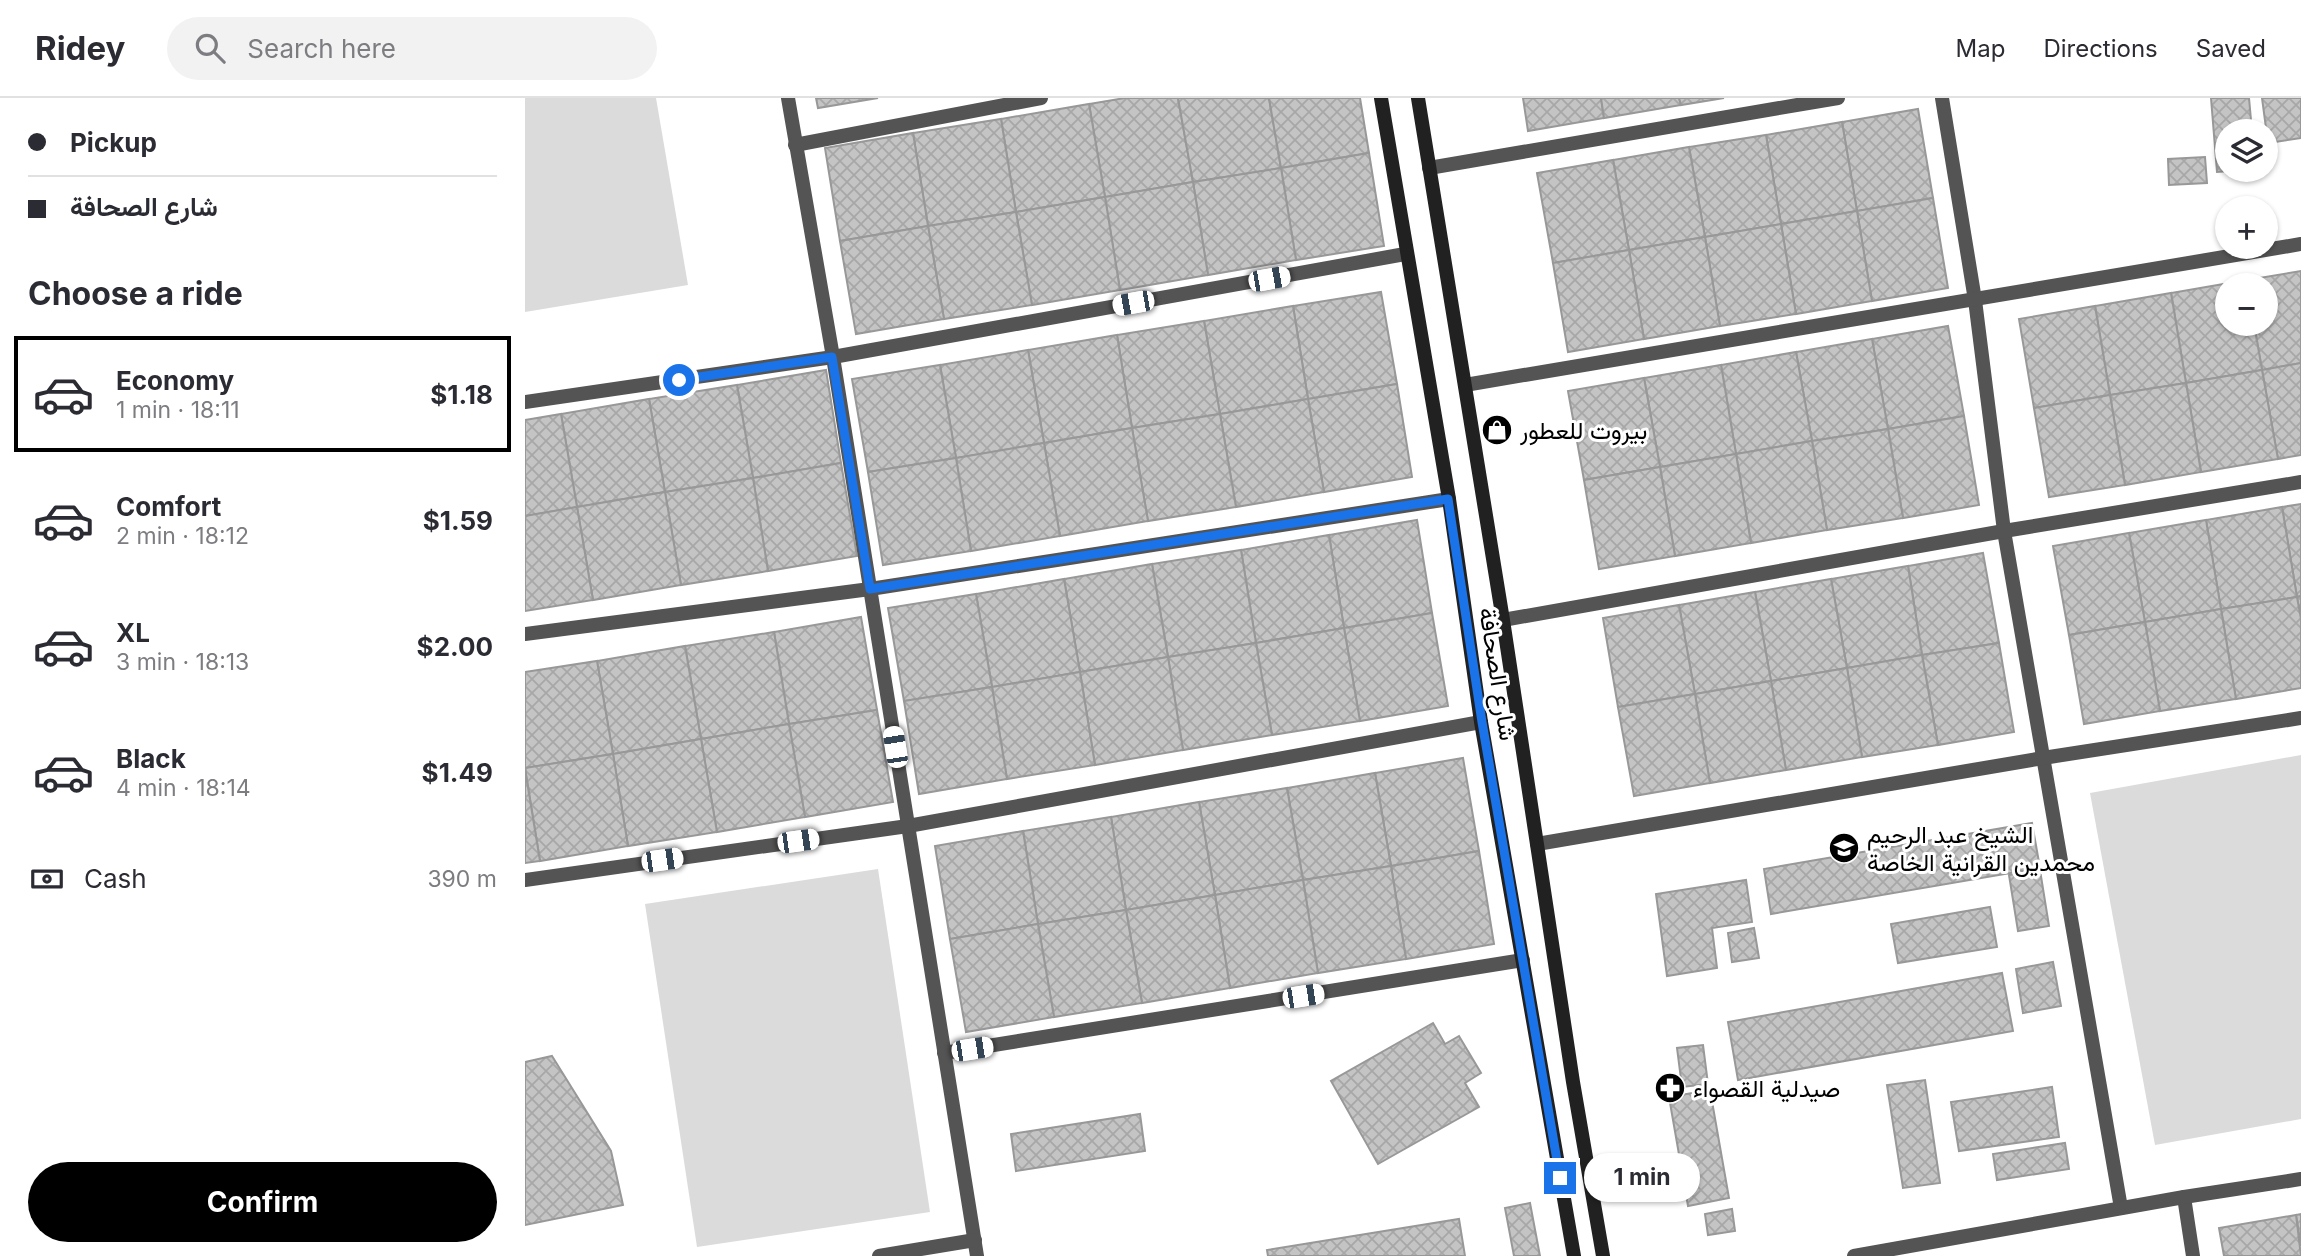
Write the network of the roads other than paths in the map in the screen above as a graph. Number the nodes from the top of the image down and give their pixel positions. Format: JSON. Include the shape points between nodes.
{"nodes":[{"id":1,"x":788,"y":98,"type":"edge"},
{"id":2,"x":1041,"y":98,"type":"edge"},
{"id":3,"x":1381,"y":98,"type":"edge"},
{"id":4,"x":1417,"y":98,"type":"edge"},
{"id":5,"x":1839,"y":98,"type":"edge"},
{"id":6,"x":1942,"y":98,"type":"edge"},
{"id":7,"x":795,"y":145,"type":"junction"},
{"id":8,"x":1429,"y":168,"type":"junction"},
{"id":9,"x":2301,"y":244,"type":"edge"},
{"id":10,"x":1405,"y":254,"type":"junction"},
{"id":11,"x":1975,"y":300,"type":"junction"},
{"id":12,"x":832,"y":357,"type":"junction"},
{"id":13,"x":1465,"y":385,"type":"junction"},
{"id":14,"x":525,"y":402,"type":"edge"},
{"id":15,"x":2301,"y":482,"type":"edge"},
{"id":16,"x":1448,"y":499,"type":"junction"},
{"id":17,"x":2004,"y":531,"type":"junction"},
{"id":18,"x":870,"y":589,"type":"junction"},
{"id":19,"x":1503,"y":620,"type":"junction"},
{"id":20,"x":525,"y":634,"type":"edge"},
{"id":21,"x":2301,"y":718,"type":"edge"},
{"id":22,"x":1482,"y":722,"type":"junction"},
{"id":23,"x":2043,"y":758,"type":"junction"},
{"id":24,"x":908,"y":826,"type":"junction"},
{"id":25,"x":1537,"y":844,"type":"junction"},
{"id":26,"x":525,"y":880,"type":"edge"},
{"id":27,"x":1523,"y":960,"type":"junction"},
{"id":28,"x":944,"y":1053,"type":"junction"},
{"id":29,"x":2301,"y":1179,"type":"edge"},
{"id":30,"x":2184,"y":1198,"type":"junction"},
{"id":31,"x":2121,"y":1208,"type":"junction"},
{"id":32,"x":975,"y":1240,"type":"junction"},
{"id":33,"x":879,"y":1256,"type":"edge"},
{"id":34,"x":977,"y":1256,"type":"edge"},
{"id":35,"x":1574,"y":1256,"type":"edge"},
{"id":36,"x":1603,"y":1256,"type":"edge"},
{"id":37,"x":1854,"y":1256,"type":"edge"},
{"id":38,"x":2193,"y":1256,"type":"edge"}],
"edges":[{"from":1,"to":7,"type":"street"},
{"from":2,"to":7,"type":"street"},
{"from":3,"to":10,"type":"main road","name":"شارع الصحافة"},
{"from":4,"to":8,"type":"main road","name":"شارع الصحافة"},
{"from":5,"to":8,"type":"street"},
{"from":6,"to":11,"type":"street"},
{"from":7,"to":12,"type":"street"},
{"from":8,"to":13,"type":"main road","name":"شارع الصحافة"},
{"from":9,"to":11,"type":"street"},
{"from":10,"to":12,"type":"street"},
{"from":10,"to":16,"type":"main road","name":"شارع الصحافة"},
{"from":11,"to":13,"type":"street"},
{"from":11,"to":17,"type":"street"},
{"from":12,"to":14,"type":"street"},
{"from":12,"to":18,"type":"street"},
{"from":13,"to":19,"type":"main road","name":"شارع الصحافة"},
{"from":15,"to":17,"type":"street"},
{"from":16,"to":18,"type":"street"},
{"from":16,"to":22,"type":"main road","name":"شارع الصحافة"},
{"from":17,"to":19,"type":"street"},
{"from":17,"to":23,"type":"street"},
{"from":18,"to":20,"type":"street"},
{"from":18,"to":24,"type":"street"},
{"from":19,"to":25,"type":"main road","name":"شارع الصحافة"},
{"from":21,"to":23,"type":"street"},
{"from":22,"to":24,"type":"street"},
{"from":22,"to":27,"type":"main road","name":"شارع الصحافة"},
{"from":23,"to":25,"type":"street"},
{"from":23,"to":31,"type":"street"},
{"from":24,"to":26,"type":"street"},
{"from":24,"to":28,"type":"street"},
{"from":25,"to":36,"type":"main road","name":"شارع الصحافة"},
{"from":27,"to":28,"type":"street"},
{"from":27,"to":35,"type":"main road","name":"شارع الصحافة"},
{"from":28,"to":32,"type":"street"},
{"from":29,"to":30,"type":"street"},
{"from":30,"to":31,"type":"street"},
{"from":30,"to":38,"type":"street"},
{"from":31,"to":37,"type":"street"},
{"from":32,"to":33,"type":"street"},
{"from":32,"to":34,"type":"street"}]}
